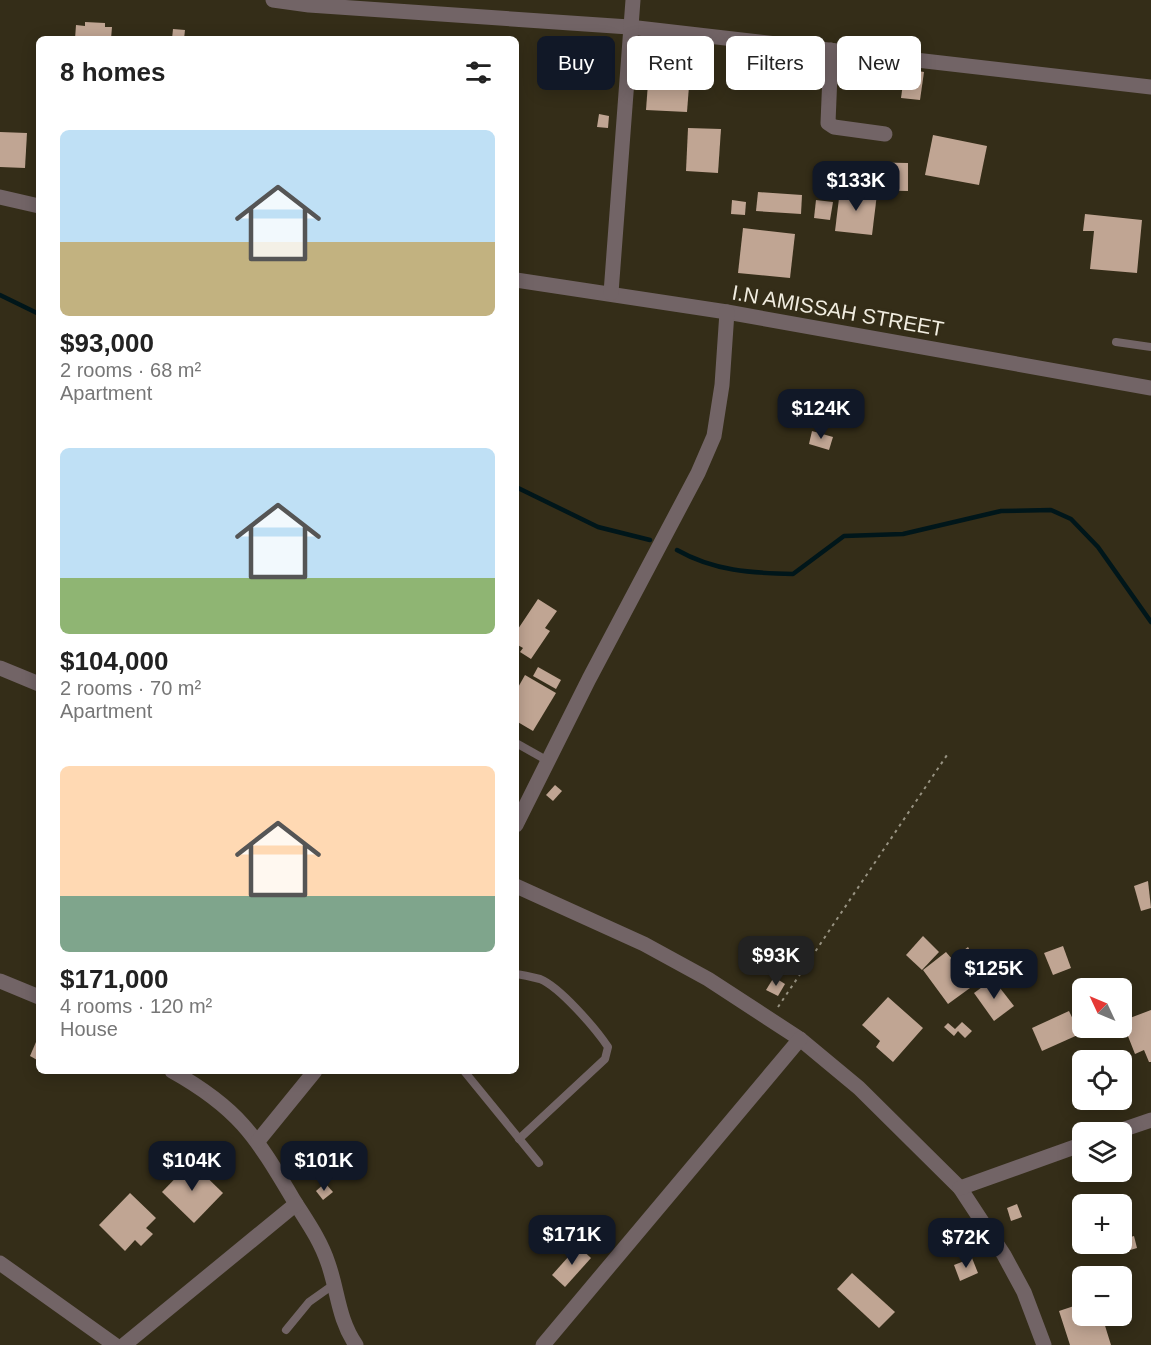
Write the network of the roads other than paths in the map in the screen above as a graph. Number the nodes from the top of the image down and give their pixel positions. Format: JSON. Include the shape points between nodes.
{"nodes":[{"id":1,"x":273,"y":0,"type":"edge"},
{"id":2,"x":632,"y":1,"type":"edge"},
{"id":3,"x":629,"y":27,"type":"junction"},
{"id":4,"x":831,"y":50,"type":"junction"},
{"id":5,"x":1151,"y":87,"type":"edge"},
{"id":6,"x":885,"y":134,"type":"dead end"},
{"id":7,"x":0,"y":197,"type":"edge"},
{"id":8,"x":36,"y":205,"type":"edge"},
{"id":9,"x":519,"y":280,"type":"edge"},
{"id":10,"x":611,"y":293,"type":"junction"},
{"id":11,"x":727,"y":312,"type":"junction"},
{"id":12,"x":1116,"y":342,"type":"dead end"},
{"id":13,"x":1151,"y":347,"type":"edge"},
{"id":14,"x":1151,"y":387,"type":"edge"},
{"id":15,"x":0,"y":668,"type":"edge"},
{"id":16,"x":36,"y":683,"type":"edge"},
{"id":17,"x":519,"y":745,"type":"edge"},
{"id":18,"x":548,"y":760,"type":"junction"},
{"id":19,"x":519,"y":819,"type":"edge"},
{"id":20,"x":519,"y":887,"type":"edge"},
{"id":21,"x":519,"y":975,"type":"edge"},
{"id":22,"x":0,"y":981,"type":"edge"},
{"id":23,"x":36,"y":996,"type":"edge"},
{"id":24,"x":800,"y":1039,"type":"junction"},
{"id":25,"x":177,"y":1074,"type":"edge"},
{"id":26,"x":313,"y":1074,"type":"edge"},
{"id":27,"x":466,"y":1074,"type":"edge"},
{"id":28,"x":1151,"y":1120,"type":"edge"},
{"id":29,"x":1132,"y":1127,"type":"edge"},
{"id":30,"x":519,"y":1139,"type":"junction"},
{"id":31,"x":258,"y":1141,"type":"junction"},
{"id":32,"x":1072,"y":1148,"type":"edge"},
{"id":33,"x":538,"y":1163,"type":"dead end"},
{"id":34,"x":960,"y":1188,"type":"junction"},
{"id":35,"x":296,"y":1204,"type":"junction"},
{"id":36,"x":0,"y":1263,"type":"edge"},
{"id":37,"x":333,"y":1285,"type":"junction"},
{"id":38,"x":286,"y":1330,"type":"dead end"},
{"id":39,"x":115,"y":1345,"type":"edge"},
{"id":40,"x":124,"y":1345,"type":"edge"},
{"id":41,"x":356,"y":1345,"type":"edge"},
{"id":42,"x":543,"y":1345,"type":"edge"},
{"id":43,"x":1044,"y":1345,"type":"edge"}],
"edges":[{"from":1,"to":3,"type":"street"},
{"from":2,"to":3,"type":"street"},
{"from":3,"to":4,"type":"street"},
{"from":3,"to":10,"type":"street"},
{"from":4,"to":5,"type":"street"},
{"from":4,"to":6,"type":"street","via":[[828,123]]},
{"from":7,"to":8,"type":"street"},
{"from":9,"to":10,"type":"street","name":"I.N AMISSAH STREET"},
{"from":10,"to":11,"type":"street","name":"I.N AMISSAH STREET"},
{"from":11,"to":14,"type":"street","name":"I.N AMISSAH STREET"},
{"from":11,"to":18,"type":"street","via":[[714,436]]},
{"from":12,"to":13,"type":"lane"},
{"from":15,"to":16,"type":"street"},
{"from":17,"to":18,"type":"lane"},
{"from":18,"to":19,"type":"street"},
{"from":20,"to":24,"type":"street","via":[[644,944],[708,979]]},
{"from":21,"to":30,"type":"lane","via":[[541,980],[553,988],[608,1047],[605,1059]]},
{"from":22,"to":23,"type":"street"},
{"from":24,"to":34,"type":"street","via":[[858,1088]]},
{"from":24,"to":42,"type":"street"},
{"from":25,"to":31,"type":"street","via":[[230,1109]]},
{"from":26,"to":31,"type":"street"},
{"from":27,"to":30,"type":"lane"},
{"from":28,"to":29,"type":"street"},
{"from":30,"to":33,"type":"lane"},
{"from":31,"to":35,"type":"street"},
{"from":32,"to":34,"type":"street"},
{"from":34,"to":43,"type":"street","via":[[1024,1292]]},
{"from":35,"to":37,"type":"street","via":[[317,1236]]},
{"from":35,"to":40,"type":"street"},
{"from":36,"to":39,"type":"street"},
{"from":37,"to":38,"type":"lane","via":[[309,1302]]},
{"from":37,"to":41,"type":"street","via":[[341,1319]]}]}
